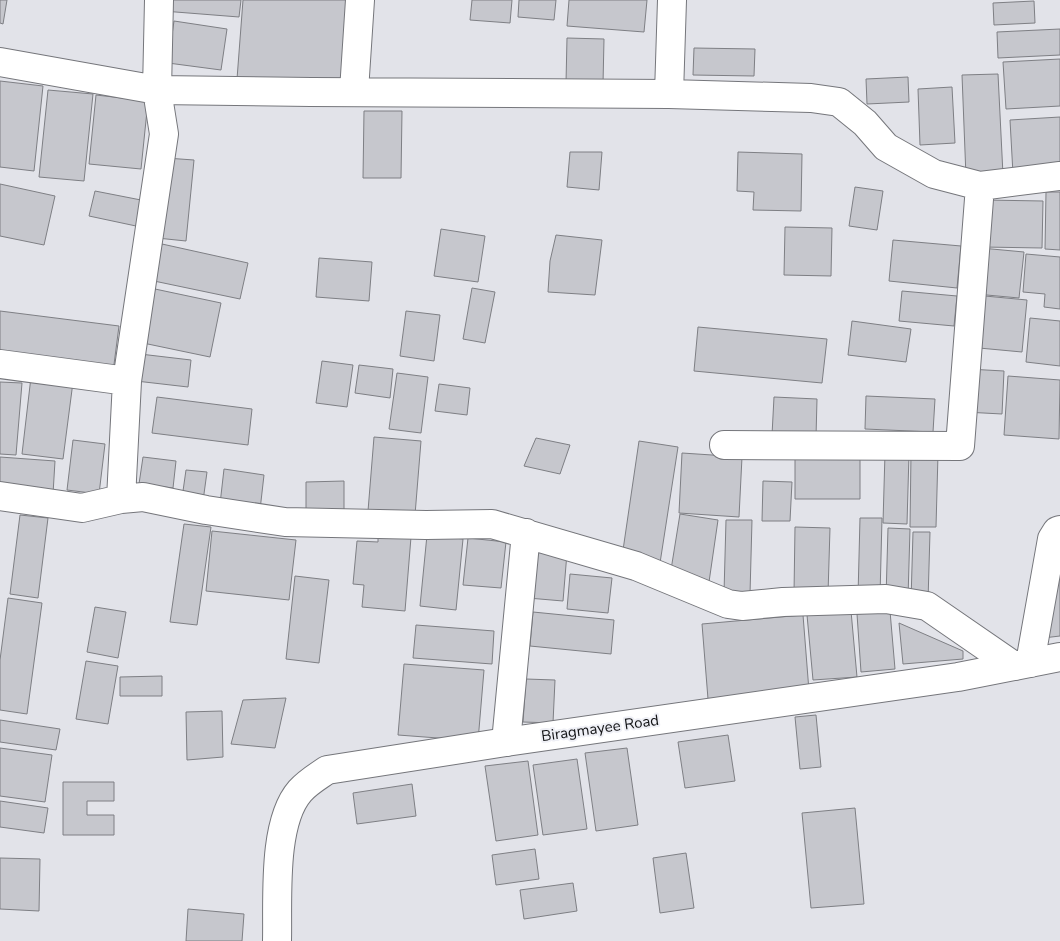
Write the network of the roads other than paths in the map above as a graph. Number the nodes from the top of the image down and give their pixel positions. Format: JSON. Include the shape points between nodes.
{"nodes":[{"id":1,"x":159,"y":0,"type":"edge"},
{"id":2,"x":360,"y":0,"type":"edge"},
{"id":3,"x":672,"y":0,"type":"edge"},
{"id":4,"x":0,"y":62,"type":"edge"},
{"id":5,"x":157,"y":90,"type":"junction"},
{"id":6,"x":354,"y":91,"type":"junction"},
{"id":7,"x":669,"y":94,"type":"junction"},
{"id":8,"x":1060,"y":176,"type":"edge"},
{"id":9,"x":980,"y":186,"type":"junction"},
{"id":10,"x":0,"y":364,"type":"edge"},
{"id":11,"x":127,"y":381,"type":"junction"},
{"id":12,"x":724,"y":445,"type":"dead end"},
{"id":13,"x":0,"y":496,"type":"edge"},
{"id":14,"x":121,"y":499,"type":"junction"},
{"id":15,"x":1060,"y":530,"type":"edge"},
{"id":16,"x":526,"y":533,"type":"junction"},
{"id":17,"x":1060,"y":657,"type":"edge"},
{"id":18,"x":1022,"y":664,"type":"junction"},
{"id":19,"x":506,"y":742,"type":"junction"},
{"id":20,"x":277,"y":941,"type":"edge"}],
"edges":[{"from":1,"to":5,"type":"street"},
{"from":2,"to":6,"type":"street"},
{"from":3,"to":7,"type":"street"},
{"from":4,"to":5,"type":"street"},
{"from":5,"to":6,"type":"street"},
{"from":5,"to":11,"type":"street","via":[[164,134]]},
{"from":6,"to":7,"type":"street"},
{"from":7,"to":9,"type":"street","via":[[811,98],[839,102],[865,123],[886,147],[934,174]]},
{"from":8,"to":9,"type":"street"},
{"from":9,"to":12,"type":"street","via":[[960,446]]},
{"from":10,"to":11,"type":"street"},
{"from":11,"to":14,"type":"street"},
{"from":13,"to":14,"type":"street","via":[[82,508]]},
{"from":14,"to":16,"type":"street","via":[[143,497],[285,522],[492,524]]},
{"from":15,"to":18,"type":"street","via":[[1052,539]]},
{"from":16,"to":18,"type":"street","via":[[636,566],[728,604],[742,606],[886,598],[927,606]]},
{"from":16,"to":19,"type":"street"},
{"from":17,"to":18,"type":"street","name":"Biragmayee Road"},
{"from":18,"to":19,"type":"street","name":"Biragmayee Road","via":[[958,677]]},
{"from":19,"to":20,"type":"street","name":"Biragmayee Road","via":[[327,770],[310,781],[298,793],[283,826]]}]}
